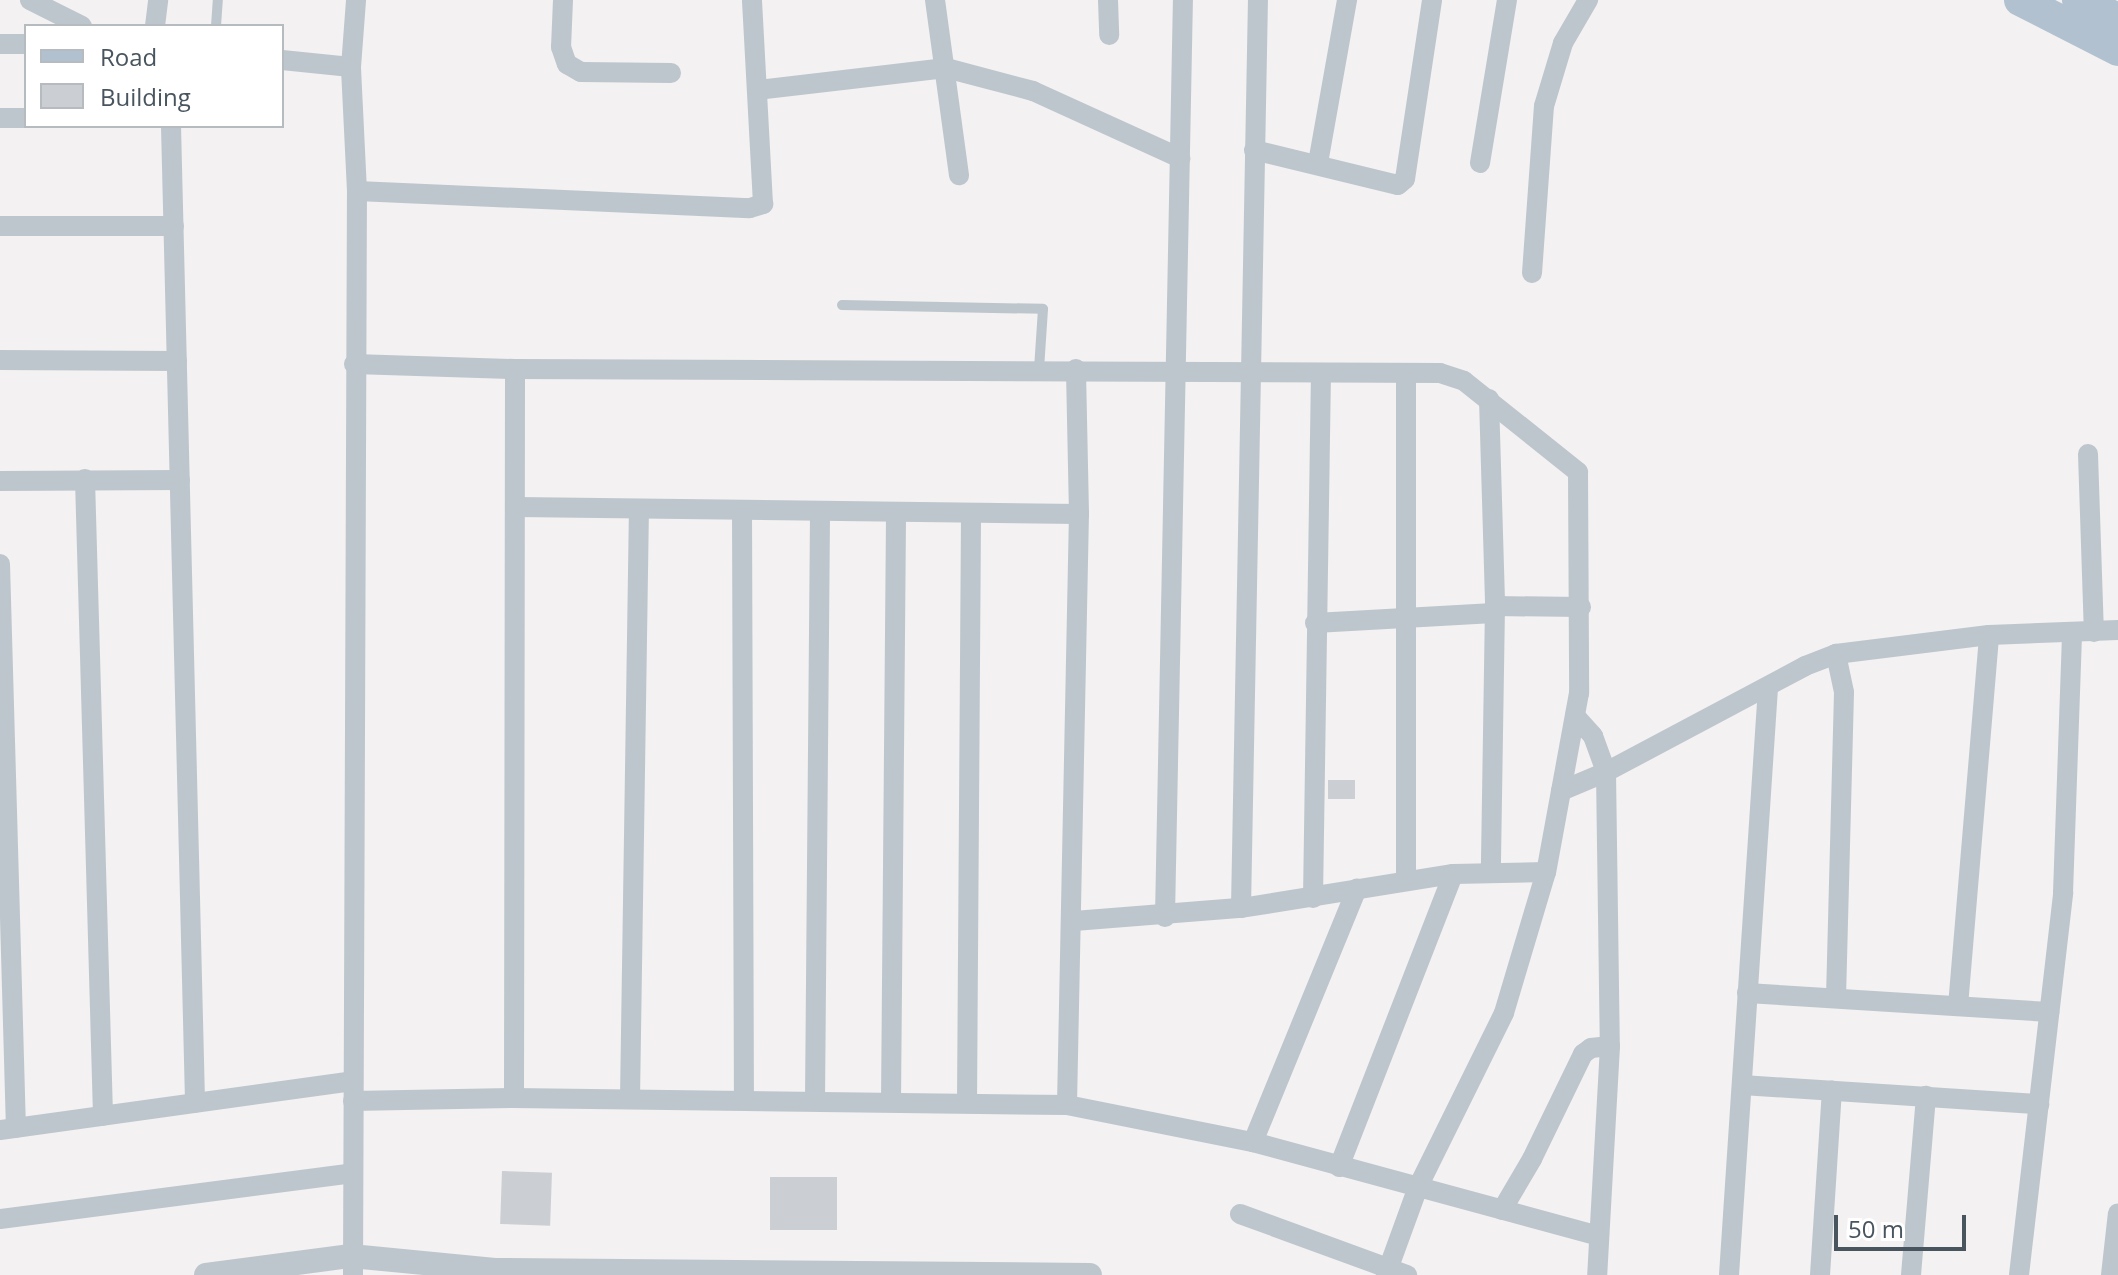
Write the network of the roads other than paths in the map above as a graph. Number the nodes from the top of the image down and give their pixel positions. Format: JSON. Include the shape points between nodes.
{"nodes":[{"id":1,"x":30,"y":0,"type":"edge"},
{"id":2,"x":158,"y":0,"type":"edge"},
{"id":3,"x":218,"y":0,"type":"edge"},
{"id":4,"x":356,"y":0,"type":"edge"},
{"id":5,"x":563,"y":0,"type":"edge"},
{"id":6,"x":752,"y":0,"type":"edge"},
{"id":7,"x":935,"y":0,"type":"edge"},
{"id":8,"x":1108,"y":0,"type":"edge"},
{"id":9,"x":1183,"y":0,"type":"edge"},
{"id":10,"x":1258,"y":0,"type":"edge"},
{"id":11,"x":1347,"y":0,"type":"edge"},
{"id":12,"x":1432,"y":0,"type":"edge"},
{"id":13,"x":1507,"y":0,"type":"edge"},
{"id":14,"x":1588,"y":0,"type":"edge"},
{"id":15,"x":2020,"y":0,"type":"edge"},
{"id":16,"x":2078,"y":0,"type":"edge"},
{"id":17,"x":2118,"y":19,"type":"edge"},
{"id":18,"x":78,"y":24,"type":"edge"},
{"id":19,"x":155,"y":24,"type":"edge"},
{"id":20,"x":216,"y":24,"type":"edge"},
{"id":21,"x":1109,"y":35,"type":"dead end"},
{"id":22,"x":0,"y":44,"type":"edge"},
{"id":23,"x":24,"y":44,"type":"edge"},
{"id":24,"x":2118,"y":50,"type":"edge"},
{"id":25,"x":284,"y":60,"type":"edge"},
{"id":26,"x":351,"y":67,"type":"junction"},
{"id":27,"x":946,"y":68,"type":"junction"},
{"id":28,"x":671,"y":73,"type":"dead end"},
{"id":29,"x":758,"y":90,"type":"junction"},
{"id":30,"x":0,"y":118,"type":"edge"},
{"id":31,"x":24,"y":118,"type":"edge"},
{"id":32,"x":171,"y":128,"type":"edge"},
{"id":33,"x":1254,"y":150,"type":"junction"},
{"id":34,"x":1180,"y":158,"type":"junction"},
{"id":35,"x":1318,"y":163,"type":"junction"},
{"id":36,"x":1480,"y":163,"type":"dead end"},
{"id":37,"x":959,"y":175,"type":"dead end"},
{"id":38,"x":357,"y":191,"type":"junction"},
{"id":39,"x":0,"y":226,"type":"edge"},
{"id":40,"x":174,"y":226,"type":"junction"},
{"id":41,"x":1532,"y":273,"type":"dead end"},
{"id":42,"x":842,"y":305,"type":"dead end"},
{"id":43,"x":0,"y":360,"type":"edge"},
{"id":44,"x":177,"y":361,"type":"junction"},
{"id":45,"x":354,"y":364,"type":"junction"},
{"id":46,"x":515,"y":369,"type":"junction"},
{"id":47,"x":1039,"y":369,"type":"junction"},
{"id":48,"x":1076,"y":369,"type":"junction"},
{"id":49,"x":1175,"y":371,"type":"junction"},
{"id":50,"x":1251,"y":373,"type":"junction"},
{"id":51,"x":1321,"y":373,"type":"junction"},
{"id":52,"x":1406,"y":373,"type":"junction"},
{"id":53,"x":1489,"y":399,"type":"junction"},
{"id":54,"x":2088,"y":454,"type":"dead end"},
{"id":55,"x":85,"y":479,"type":"junction"},
{"id":56,"x":180,"y":480,"type":"junction"},
{"id":57,"x":0,"y":481,"type":"edge"},
{"id":58,"x":517,"y":507,"type":"junction"},
{"id":59,"x":639,"y":509,"type":"junction"},
{"id":60,"x":742,"y":510,"type":"junction"},
{"id":61,"x":820,"y":511,"type":"junction"},
{"id":62,"x":896,"y":512,"type":"junction"},
{"id":63,"x":971,"y":513,"type":"junction"},
{"id":64,"x":1079,"y":514,"type":"junction"},
{"id":65,"x":0,"y":564,"type":"edge"},
{"id":66,"x":1581,"y":607,"type":"junction"},
{"id":67,"x":1494,"y":609,"type":"junction"},
{"id":68,"x":1405,"y":616,"type":"junction"},
{"id":69,"x":1315,"y":623,"type":"junction"},
{"id":70,"x":2118,"y":630,"type":"edge"},
{"id":71,"x":2094,"y":632,"type":"junction"},
{"id":72,"x":2072,"y":633,"type":"junction"},
{"id":73,"x":1989,"y":635,"type":"junction"},
{"id":74,"x":1836,"y":654,"type":"junction"},
{"id":75,"x":1768,"y":688,"type":"junction"},
{"id":76,"x":1575,"y":716,"type":"junction"},
{"id":77,"x":1606,"y":772,"type":"junction"},
{"id":78,"x":1561,"y":791,"type":"junction"},
{"id":79,"x":1491,"y":872,"type":"junction"},
{"id":80,"x":1546,"y":872,"type":"junction"},
{"id":81,"x":1453,"y":874,"type":"junction"},
{"id":82,"x":1406,"y":881,"type":"junction"},
{"id":83,"x":1357,"y":889,"type":"junction"},
{"id":84,"x":1313,"y":898,"type":"junction"},
{"id":85,"x":1241,"y":908,"type":"junction"},
{"id":86,"x":1165,"y":917,"type":"junction"},
{"id":87,"x":1074,"y":921,"type":"junction"},
{"id":88,"x":1747,"y":993,"type":"junction"},
{"id":89,"x":1836,"y":998,"type":"junction"},
{"id":90,"x":1958,"y":1006,"type":"junction"},
{"id":91,"x":2049,"y":1012,"type":"junction"},
{"id":92,"x":1610,"y":1046,"type":"junction"},
{"id":93,"x":1742,"y":1085,"type":"junction"},
{"id":94,"x":1832,"y":1090,"type":"junction"},
{"id":95,"x":353,"y":1091,"type":"junction"},
{"id":96,"x":1926,"y":1096,"type":"junction"},
{"id":97,"x":514,"y":1098,"type":"junction"},
{"id":98,"x":630,"y":1099,"type":"junction"},
{"id":99,"x":744,"y":1100,"type":"junction"},
{"id":100,"x":815,"y":1101,"type":"junction"},
{"id":101,"x":891,"y":1102,"type":"junction"},
{"id":102,"x":195,"y":1103,"type":"junction"},
{"id":103,"x":967,"y":1103,"type":"junction"},
{"id":104,"x":2039,"y":1104,"type":"junction"},
{"id":105,"x":1067,"y":1105,"type":"junction"},
{"id":106,"x":103,"y":1116,"type":"junction"},
{"id":107,"x":8,"y":1129,"type":"edge"},
{"id":108,"x":1253,"y":1142,"type":"junction"},
{"id":109,"x":1339,"y":1167,"type":"junction"},
{"id":110,"x":353,"y":1173,"type":"junction"},
{"id":111,"x":1418,"y":1187,"type":"junction"},
{"id":112,"x":1502,"y":1210,"type":"junction"},
{"id":113,"x":2118,"y":1213,"type":"edge"},
{"id":114,"x":1240,"y":1214,"type":"dead end"},
{"id":115,"x":0,"y":1219,"type":"edge"},
{"id":116,"x":1598,"y":1236,"type":"junction"},
{"id":117,"x":352,"y":1266,"type":"edge"},
{"id":118,"x":497,"y":1272,"type":"edge"},
{"id":119,"x":1394,"y":1273,"type":"edge"},
{"id":120,"x":890,"y":1274,"type":"edge"},
{"id":121,"x":206,"y":1275,"type":"edge"},
{"id":122,"x":1090,"y":1275,"type":"edge"},
{"id":123,"x":1597,"y":1275,"type":"edge"},
{"id":124,"x":1729,"y":1275,"type":"edge"},
{"id":125,"x":1820,"y":1275,"type":"edge"},
{"id":126,"x":1911,"y":1275,"type":"edge"},
{"id":127,"x":2019,"y":1275,"type":"edge"},
{"id":128,"x":2111,"y":1275,"type":"edge"}],
"edges":[{"from":1,"to":18,"type":"street"},
{"from":2,"to":19,"type":"street"},
{"from":3,"to":20,"type":"lane"},
{"from":4,"to":26,"type":"street"},
{"from":5,"to":28,"type":"street","via":[[561,47],[567,64],[581,72]]},
{"from":6,"to":29,"type":"street"},
{"from":7,"to":27,"type":"street"},
{"from":8,"to":21,"type":"street"},
{"from":9,"to":34,"type":"street"},
{"from":10,"to":33,"type":"street"},
{"from":11,"to":35,"type":"street"},
{"from":12,"to":35,"type":"street","via":[[1405,179],[1398,185]]},
{"from":13,"to":36,"type":"street"},
{"from":14,"to":41,"type":"street","via":[[1563,43],[1544,106]]},
{"from":15,"to":24,"type":"main road"},
{"from":16,"to":17,"type":"main road"},
{"from":22,"to":23,"type":"street"},
{"from":25,"to":26,"type":"street"},
{"from":26,"to":38,"type":"street"},
{"from":27,"to":29,"type":"street"},
{"from":27,"to":34,"type":"street","via":[[1033,91]]},
{"from":27,"to":37,"type":"street"},
{"from":29,"to":38,"type":"street","via":[[763,204],[750,208]]},
{"from":30,"to":31,"type":"street"},
{"from":32,"to":40,"type":"street"},
{"from":33,"to":35,"type":"street"},
{"from":33,"to":50,"type":"street"},
{"from":34,"to":49,"type":"street"},
{"from":38,"to":45,"type":"street"},
{"from":39,"to":40,"type":"street"},
{"from":40,"to":44,"type":"street"},
{"from":42,"to":47,"type":"lane","via":[[1043,309]]},
{"from":43,"to":44,"type":"street"},
{"from":44,"to":56,"type":"street"},
{"from":45,"to":46,"type":"street"},
{"from":45,"to":95,"type":"street"},
{"from":46,"to":47,"type":"street"},
{"from":46,"to":58,"type":"street"},
{"from":47,"to":48,"type":"street"},
{"from":48,"to":49,"type":"street"},
{"from":48,"to":64,"type":"street"},
{"from":49,"to":50,"type":"street"},
{"from":49,"to":86,"type":"street"},
{"from":50,"to":51,"type":"street"},
{"from":50,"to":85,"type":"street"},
{"from":51,"to":52,"type":"street"},
{"from":51,"to":69,"type":"street"},
{"from":52,"to":53,"type":"street","via":[[1440,373],[1464,381]]},
{"from":52,"to":68,"type":"street"},
{"from":53,"to":66,"type":"street","via":[[1578,472]]},
{"from":53,"to":67,"type":"street"},
{"from":54,"to":71,"type":"street"},
{"from":55,"to":56,"type":"street"},
{"from":55,"to":57,"type":"street"},
{"from":55,"to":106,"type":"street"},
{"from":56,"to":102,"type":"street"},
{"from":58,"to":59,"type":"street"},
{"from":58,"to":97,"type":"street"},
{"from":59,"to":60,"type":"street"},
{"from":59,"to":98,"type":"street"},
{"from":60,"to":61,"type":"street"},
{"from":60,"to":99,"type":"street"},
{"from":61,"to":62,"type":"street"},
{"from":61,"to":100,"type":"street"},
{"from":62,"to":63,"type":"street"},
{"from":62,"to":101,"type":"street"},
{"from":63,"to":64,"type":"street"},
{"from":63,"to":103,"type":"street"},
{"from":64,"to":87,"type":"street"},
{"from":65,"to":107,"type":"street"},
{"from":66,"to":67,"type":"street"},
{"from":66,"to":76,"type":"street"},
{"from":67,"to":68,"type":"street"},
{"from":67,"to":79,"type":"street"},
{"from":68,"to":69,"type":"street"},
{"from":68,"to":82,"type":"street"},
{"from":69,"to":84,"type":"street"},
{"from":70,"to":71,"type":"street"},
{"from":71,"to":72,"type":"street"},
{"from":72,"to":73,"type":"street"},
{"from":72,"to":91,"type":"street","via":[[2063,893]]},
{"from":73,"to":74,"type":"street"},
{"from":73,"to":90,"type":"street"},
{"from":74,"to":75,"type":"street"},
{"from":74,"to":89,"type":"street","via":[[1844,692]]},
{"from":75,"to":77,"type":"street"},
{"from":75,"to":88,"type":"street"},
{"from":76,"to":77,"type":"street","via":[[1593,736]]},
{"from":76,"to":78,"type":"street"},
{"from":77,"to":78,"type":"street"},
{"from":77,"to":92,"type":"street"},
{"from":78,"to":80,"type":"street"},
{"from":79,"to":80,"type":"street"},
{"from":79,"to":81,"type":"street"},
{"from":80,"to":111,"type":"street","via":[[1504,1013]]},
{"from":81,"to":82,"type":"street"},
{"from":81,"to":109,"type":"street"},
{"from":82,"to":83,"type":"street"},
{"from":83,"to":84,"type":"street"},
{"from":83,"to":108,"type":"street"},
{"from":84,"to":85,"type":"street"},
{"from":85,"to":86,"type":"street"},
{"from":86,"to":87,"type":"street"},
{"from":87,"to":105,"type":"street"},
{"from":88,"to":89,"type":"street"},
{"from":88,"to":93,"type":"street"},
{"from":89,"to":90,"type":"street"},
{"from":90,"to":91,"type":"street"},
{"from":91,"to":104,"type":"street"},
{"from":92,"to":112,"type":"street","via":[[1583,1054]]},
{"from":92,"to":116,"type":"street"},
{"from":93,"to":94,"type":"street"},
{"from":93,"to":124,"type":"street"},
{"from":94,"to":96,"type":"street"},
{"from":94,"to":125,"type":"street"},
{"from":95,"to":97,"type":"street"},
{"from":95,"to":102,"type":"street"},
{"from":95,"to":110,"type":"street"},
{"from":96,"to":104,"type":"street"},
{"from":96,"to":126,"type":"street"},
{"from":97,"to":98,"type":"street"},
{"from":98,"to":99,"type":"street"},
{"from":99,"to":100,"type":"street"},
{"from":100,"to":101,"type":"street"},
{"from":101,"to":103,"type":"street"},
{"from":102,"to":106,"type":"street"},
{"from":103,"to":105,"type":"street"},
{"from":104,"to":127,"type":"street"},
{"from":105,"to":108,"type":"street"},
{"from":106,"to":107,"type":"street"},
{"from":108,"to":109,"type":"street"},
{"from":109,"to":111,"type":"street"},
{"from":110,"to":115,"type":"street"},
{"from":110,"to":117,"type":"street"},
{"from":111,"to":112,"type":"street"},
{"from":111,"to":119,"type":"street"},
{"from":112,"to":116,"type":"street"},
{"from":113,"to":128,"type":"street"},
{"from":114,"to":119,"type":"street"},
{"from":116,"to":123,"type":"street"},
{"from":117,"to":118,"type":"street"},
{"from":117,"to":121,"type":"street"},
{"from":118,"to":120,"type":"street"},
{"from":120,"to":122,"type":"street"}]}
